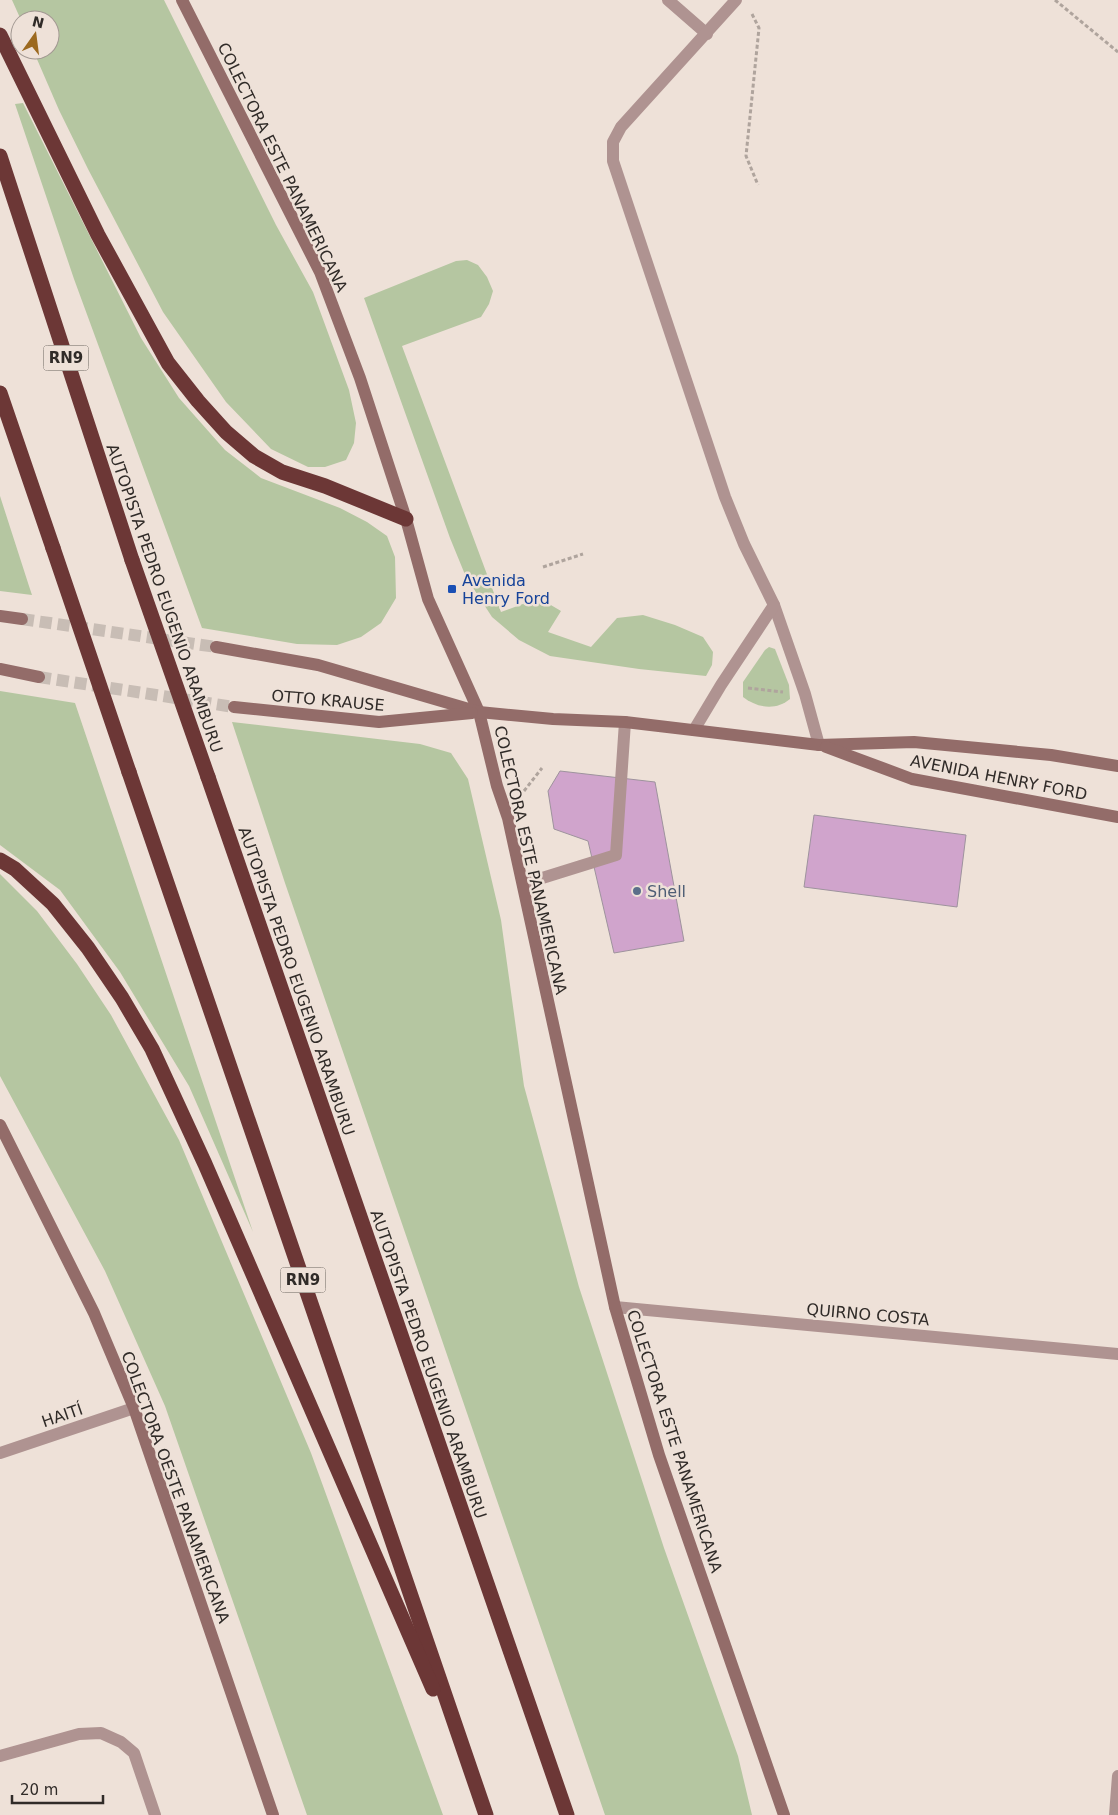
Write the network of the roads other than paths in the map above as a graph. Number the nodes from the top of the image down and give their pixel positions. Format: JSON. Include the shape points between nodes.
{"nodes":[{"id":1,"x":182,"y":0,"type":"edge"},
{"id":2,"x":668,"y":0,"type":"edge"},
{"id":3,"x":736,"y":0,"type":"edge"},
{"id":4,"x":707,"y":34,"type":"junction"},
{"id":5,"x":0,"y":35,"type":"edge"},
{"id":6,"x":0,"y":156,"type":"edge"},
{"id":7,"x":0,"y":393,"type":"edge"},
{"id":8,"x":406,"y":519,"type":"junction"},
{"id":9,"x":774,"y":605,"type":"junction"},
{"id":10,"x":0,"y":616,"type":"edge"},
{"id":11,"x":22,"y":619,"type":"tunnel mouth"},
{"id":12,"x":216,"y":648,"type":"tunnel mouth"},
{"id":13,"x":0,"y":669,"type":"edge"},
{"id":14,"x":39,"y":677,"type":"tunnel mouth"},
{"id":15,"x":234,"y":708,"type":"tunnel mouth"},
{"id":16,"x":479,"y":712,"type":"junction"},
{"id":17,"x":624,"y":722,"type":"junction"},
{"id":18,"x":694,"y":730,"type":"junction"},
{"id":19,"x":819,"y":745,"type":"junction"},
{"id":20,"x":1118,"y":766,"type":"edge"},
{"id":21,"x":1118,"y":817,"type":"edge"},
{"id":22,"x":0,"y":860,"type":"edge"},
{"id":23,"x":523,"y":884,"type":"junction"},
{"id":24,"x":0,"y":1125,"type":"edge"},
{"id":25,"x":615,"y":1307,"type":"junction"},
{"id":26,"x":1118,"y":1354,"type":"edge"},
{"id":27,"x":134,"y":1408,"type":"junction"},
{"id":28,"x":0,"y":1453,"type":"edge"},
{"id":29,"x":0,"y":1756,"type":"edge"},
{"id":30,"x":1118,"y":1776,"type":"edge"},
{"id":31,"x":477,"y":1789,"type":"junction"},
{"id":32,"x":155,"y":1815,"type":"edge"},
{"id":33,"x":273,"y":1815,"type":"edge"},
{"id":34,"x":486,"y":1815,"type":"edge"},
{"id":35,"x":567,"y":1815,"type":"edge"},
{"id":36,"x":784,"y":1815,"type":"edge"},
{"id":37,"x":1115,"y":1815,"type":"edge"}],
"edges":[{"from":1,"to":8,"type":"main road","name":"COLECTORA ESTE PANAMERICANA","via":[[320,272],[360,378]]},
{"from":2,"to":4,"type":"street"},
{"from":3,"to":4,"type":"street"},
{"from":4,"to":9,"type":"street","via":[[621,127],[614,142],[613,161],[725,497]]},
{"from":5,"to":8,"type":"highway","via":[[98,235],[168,363],[198,401],[254,456],[282,472]]},
{"from":6,"to":35,"type":"highway","name":"AUTOPISTA PEDRO EUGENIO ARAMBURU","number":"RN9","bridge":true,"via":[[132,560]]},
{"from":7,"to":31,"type":"highway","number":"RN9","bridge":true},
{"from":8,"to":16,"type":"main road","name":"COLECTORA ESTE PANAMERICANA","via":[[428,600]]},
{"from":9,"to":18,"type":"street"},
{"from":9,"to":19,"type":"street"},
{"from":10,"to":11,"type":"main road"},
{"from":12,"to":16,"type":"main road","name":"AVENIDA HENRY FORD","via":[[318,665]]},
{"from":13,"to":14,"type":"main road"},
{"from":15,"to":16,"type":"main road","name":"OTTO KRAUSE","via":[[379,722]]},
{"from":16,"to":17,"type":"main road","name":"AVENIDA HENRY FORD"},
{"from":16,"to":23,"type":"main road","name":"COLECTORA ESTE PANAMERICANA"},
{"from":17,"to":18,"type":"main road","name":"AVENIDA HENRY FORD"},
{"from":17,"to":23,"type":"street","via":[[616,855]]},
{"from":18,"to":19,"type":"main road","name":"AVENIDA HENRY FORD"},
{"from":19,"to":20,"type":"main road","name":"AVENIDA HENRY FORD","via":[[914,742],[1051,755]]},
{"from":19,"to":21,"type":"main road","name":"AVENIDA HENRY FORD","via":[[912,779]]},
{"from":22,"to":31,"type":"highway","via":[[15,869],[53,904],[88,948],[152,1049]]},
{"from":23,"to":25,"type":"main road","name":"COLECTORA ESTE PANAMERICANA"},
{"from":24,"to":27,"type":"main road","name":"COLECTORA OESTE PANAMERICANA","via":[[94,1313]]},
{"from":25,"to":26,"type":"street","name":"QUIRNO COSTA"},
{"from":25,"to":36,"type":"main road","name":"COLECTORA ESTE PANAMERICANA","via":[[659,1456]]},
{"from":27,"to":28,"type":"street","name":"HAITÍ"},
{"from":27,"to":33,"type":"main road","name":"COLECTORA OESTE PANAMERICANA"},
{"from":29,"to":32,"type":"street","via":[[79,1734],[101,1732],[134,1753]]},
{"from":30,"to":37,"type":"street"},
{"from":31,"to":34,"type":"highway","number":"RN9"}]}
